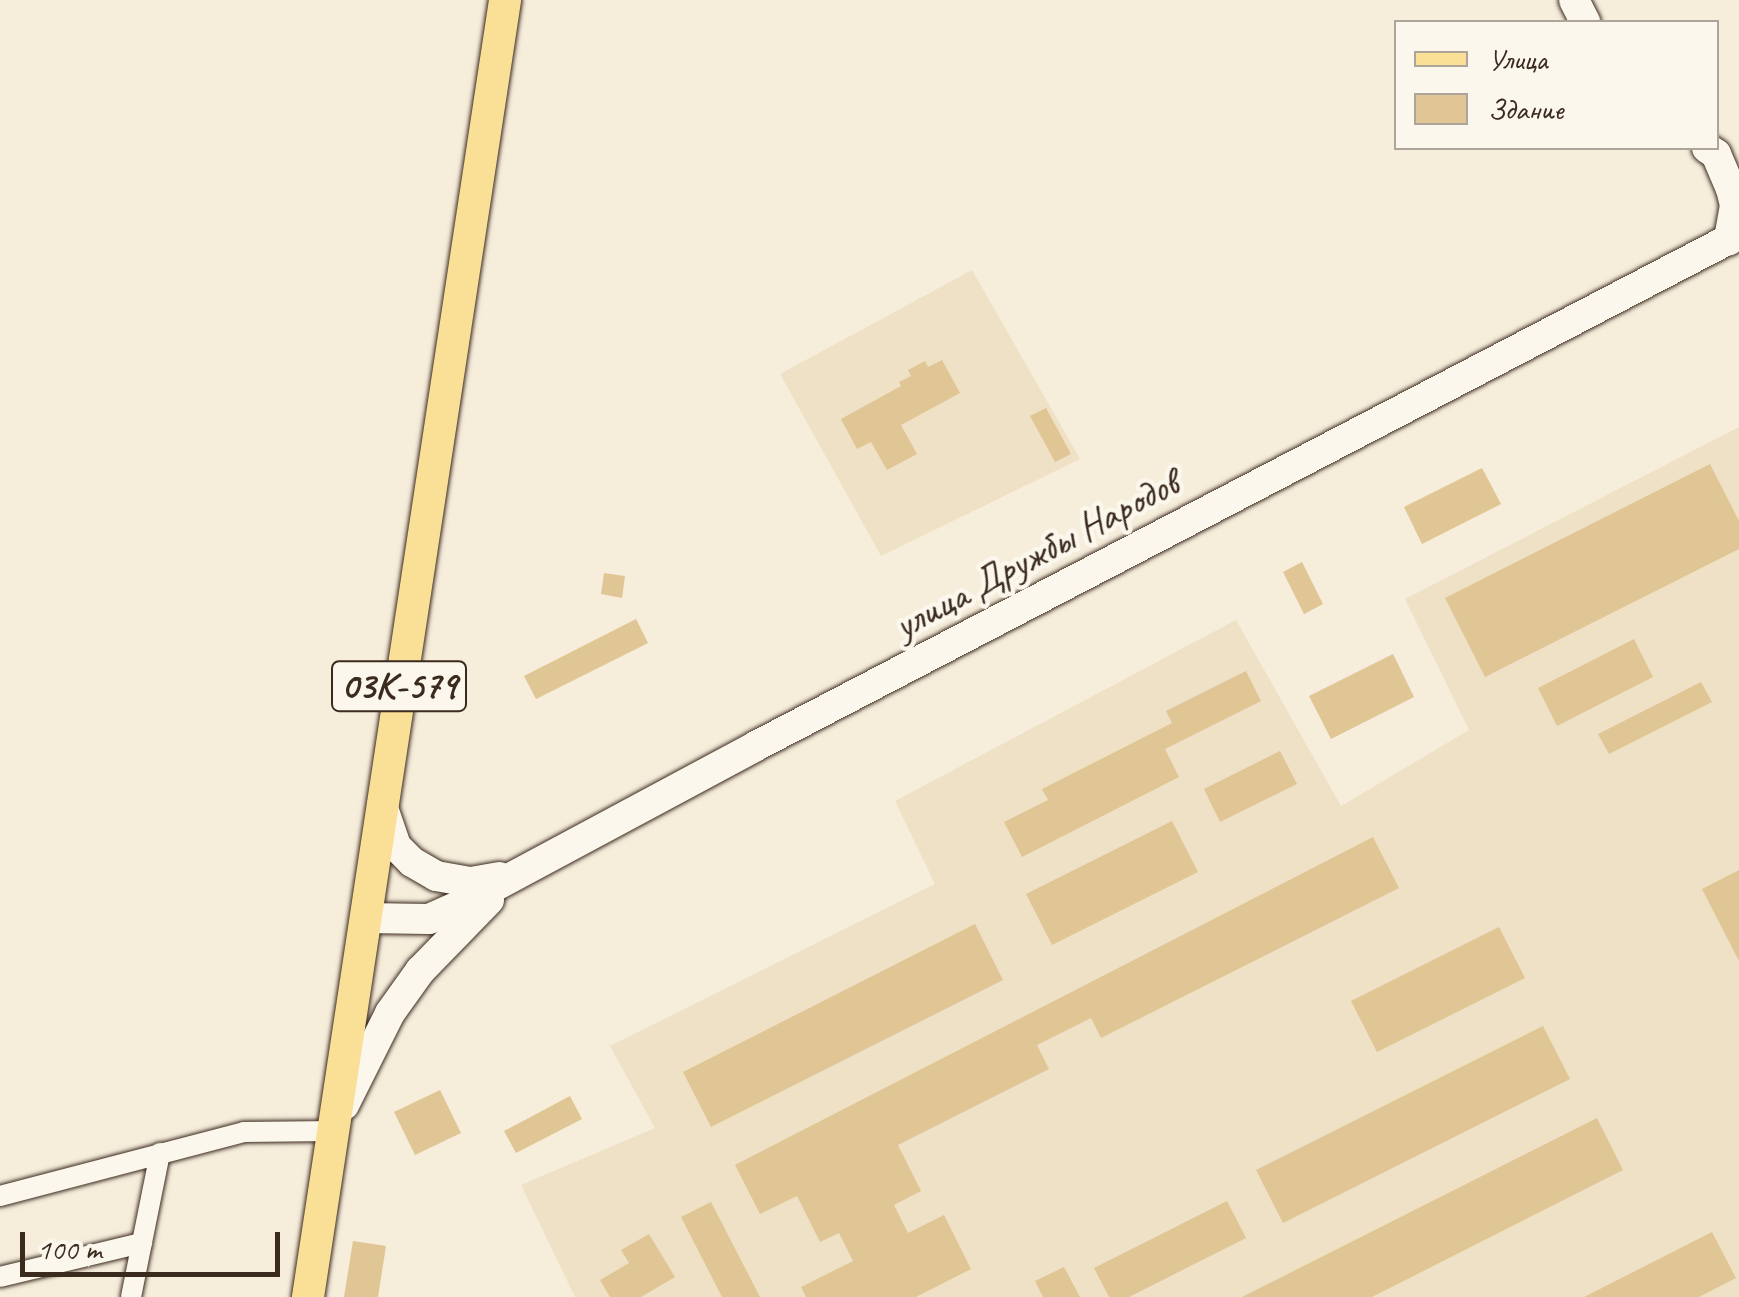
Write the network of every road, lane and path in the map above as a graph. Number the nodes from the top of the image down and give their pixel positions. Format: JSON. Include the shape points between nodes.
{"nodes":[{"id":1,"x":481,"y":0,"type":"edge"},
{"id":2,"x":505,"y":0,"type":"edge"},
{"id":3,"x":494,"y":75,"type":"junction"},
{"id":4,"x":1720,"y":154,"type":"edge"},
{"id":5,"x":1734,"y":237,"type":"edge"},
{"id":6,"x":381,"y":802,"type":"junction"},
{"id":7,"x":518,"y":874,"type":"junction"},
{"id":8,"x":365,"y":918,"type":"junction"},
{"id":9,"x":333,"y":1131,"type":"junction"},
{"id":10,"x":160,"y":1154,"type":"junction"},
{"id":11,"x":0,"y":1196,"type":"edge"},
{"id":12,"x":142,"y":1243,"type":"junction"},
{"id":13,"x":0,"y":1277,"type":"edge"},
{"id":14,"x":131,"y":1297,"type":"edge"},
{"id":15,"x":308,"y":1297,"type":"edge"}],
"edges":[{"from":1,"to":3,"type":"main road","number":"03К-579"},
{"from":2,"to":3,"type":"main road","number":"03К-579"},
{"from":3,"to":6,"type":"main road","number":"03К-579"},
{"from":4,"to":5,"type":"street","via":[[1735,206]]},
{"from":5,"to":7,"type":"street","name":"улица Дружбы Народов"},
{"from":6,"to":7,"type":"street","via":[[396,846],[436,876],[470,882]]},
{"from":6,"to":8,"type":"main road","number":"03К-579"},
{"from":7,"to":8,"type":"street","name":"улица Дружбы Народов","via":[[429,920]]},
{"from":7,"to":9,"type":"street","via":[[464,923],[390,1013]]},
{"from":8,"to":9,"type":"main road","number":"03К-579"},
{"from":9,"to":10,"type":"street","via":[[244,1132]]},
{"from":9,"to":15,"type":"main road","number":"03К-579"},
{"from":10,"to":11,"type":"street"},
{"from":10,"to":12,"type":"street"},
{"from":12,"to":13,"type":"street"},
{"from":12,"to":14,"type":"street"}]}
